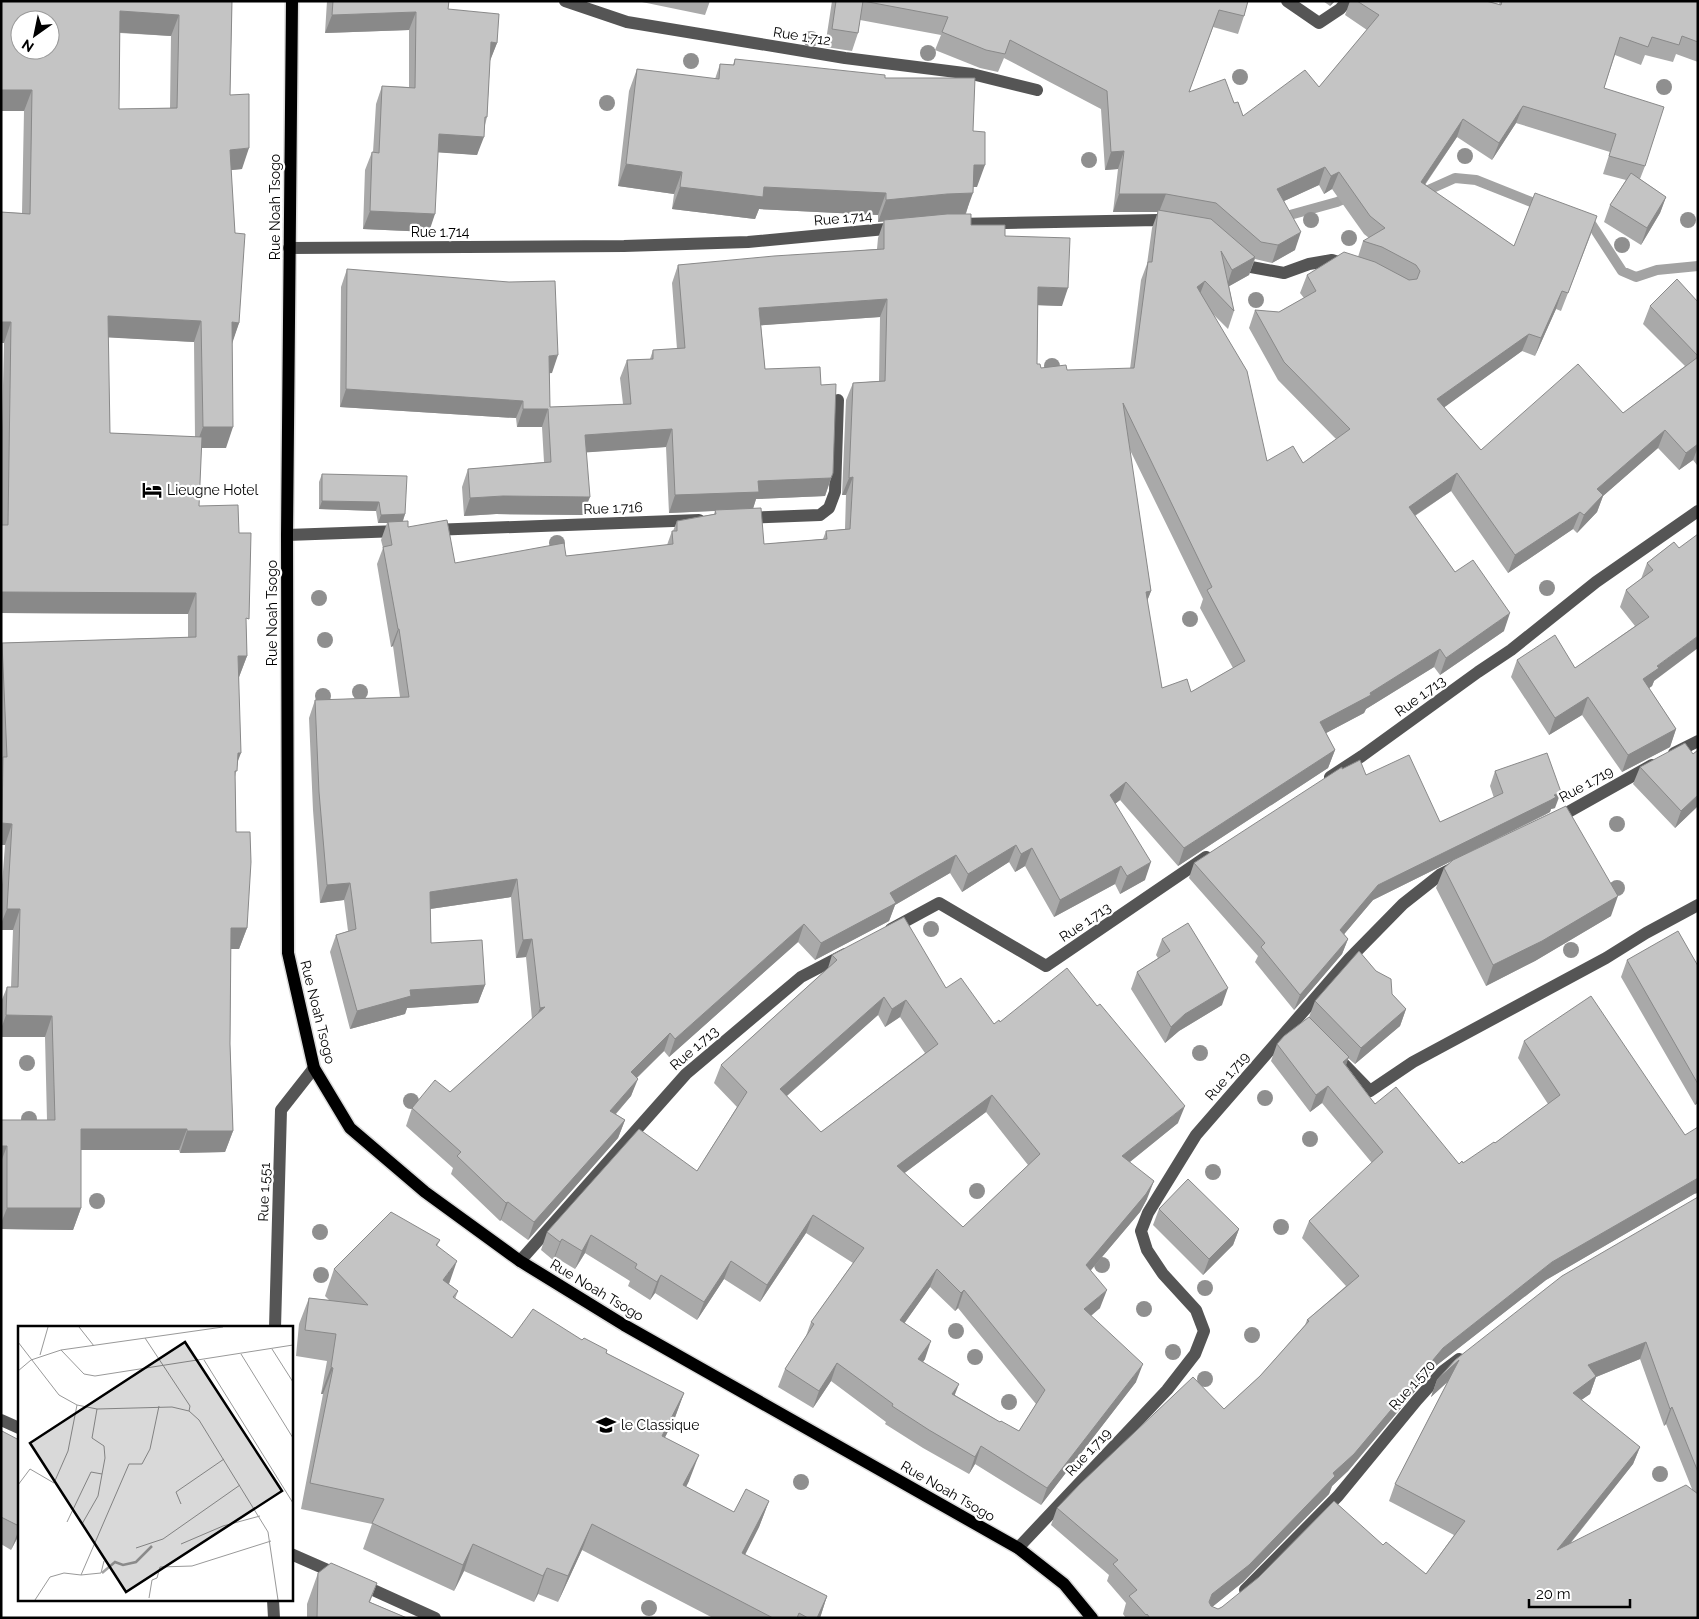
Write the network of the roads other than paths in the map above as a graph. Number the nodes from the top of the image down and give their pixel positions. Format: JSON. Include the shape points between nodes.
{"nodes":[{"id":1,"x":292,"y":1,"type":"edge"},
{"id":2,"x":565,"y":1,"type":"edge"},
{"id":3,"x":1287,"y":1,"type":"edge"},
{"id":4,"x":1347,"y":1,"type":"edge"},
{"id":5,"x":1037,"y":90,"type":"dead end"},
{"id":6,"x":940,"y":224,"type":"edge"},
{"id":7,"x":1183,"y":224,"type":"edge"},
{"id":8,"x":912,"y":227,"type":"edge"},
{"id":9,"x":289,"y":248,"type":"junction"},
{"id":10,"x":1229,"y":248,"type":"edge"},
{"id":11,"x":1356,"y":267,"type":"edge"},
{"id":12,"x":838,"y":400,"type":"edge"},
{"id":13,"x":1698,"y":511,"type":"edge"},
{"id":14,"x":731,"y":518,"type":"edge"},
{"id":15,"x":711,"y":519,"type":"edge"},
{"id":16,"x":287,"y":535,"type":"junction"},
{"id":17,"x":1698,"y":741,"type":"edge"},
{"id":18,"x":1321,"y":783,"type":"edge"},
{"id":19,"x":1541,"y":826,"type":"edge"},
{"id":20,"x":1220,"y":848,"type":"edge"},
{"id":21,"x":1467,"y":861,"type":"edge"},
{"id":22,"x":1698,"y":905,"type":"edge"},
{"id":23,"x":878,"y":936,"type":"edge"},
{"id":24,"x":853,"y":950,"type":"edge"},
{"id":25,"x":1330,"y":1051,"type":"edge"},
{"id":26,"x":314,"y":1068,"type":"junction"},
{"id":27,"x":520,"y":1261,"type":"junction"},
{"id":28,"x":275,"y":1326,"type":"edge"},
{"id":29,"x":1466,"y":1353,"type":"edge"},
{"id":30,"x":1,"y":1420,"type":"edge"},
{"id":31,"x":18,"y":1428,"type":"edge"},
{"id":32,"x":1018,"y":1548,"type":"junction"},
{"id":33,"x":292,"y":1554,"type":"edge"},
{"id":34,"x":1233,"y":1600,"type":"edge"},
{"id":35,"x":273,"y":1602,"type":"edge"},
{"id":36,"x":274,"y":1618,"type":"edge"},
{"id":37,"x":435,"y":1618,"type":"edge"},
{"id":38,"x":1092,"y":1618,"type":"edge"}],
"edges":[{"from":1,"to":9,"type":"main road","name":"Rue Noah Tsogo"},
{"from":2,"to":5,"type":"street","name":"Rue 1.712","via":[[627,22],[845,58],[972,74]]},
{"from":3,"to":4,"type":"street","via":[[1319,23]]},
{"from":6,"to":7,"type":"street","via":[[1158,220]]},
{"from":8,"to":9,"type":"street","name":"Rue 1.714","via":[[748,242]]},
{"from":9,"to":16,"type":"main road","name":"Rue Noah Tsogo"},
{"from":10,"to":11,"type":"street","via":[[1251,267],[1284,272],[1332,260]]},
{"from":12,"to":14,"type":"street","via":[[835,492],[829,508],[820,515]]},
{"from":13,"to":18,"type":"street","name":"Rue 1.713","via":[[1596,582],[1510,650]]},
{"from":15,"to":16,"type":"street","name":"Rue 1.716"},
{"from":16,"to":26,"type":"main road","name":"Rue Noah Tsogo","via":[[288,954]]},
{"from":17,"to":19,"type":"street","name":"Rue 1.719"},
{"from":20,"to":23,"type":"street","name":"Rue 1.713","via":[[1046,966],[938,904]]},
{"from":21,"to":32,"type":"street","name":"Rue 1.719","via":[[1441,874],[1403,904],[1349,959],[1301,1022],[1196,1134],[1148,1213],[1141,1231],[1147,1250],[1163,1274],[1196,1310],[1204,1332],[1195,1354],[1167,1390]]},
{"from":22,"to":25,"type":"street","via":[[1413,1062],[1370,1091]]},
{"from":24,"to":27,"type":"street","name":"Rue 1.713","via":[[801,977],[686,1074]]},
{"from":26,"to":27,"type":"main road","name":"Rue Noah Tsogo","via":[[350,1128],[425,1192]]},
{"from":26,"to":28,"type":"street","name":"Rue 1.551","via":[[281,1110]]},
{"from":27,"to":32,"type":"main road","name":"Rue Noah Tsogo","via":[[624,1325]]},
{"from":29,"to":34,"type":"street","name":"Rue 1.570","via":[[1429,1386],[1338,1496]]},
{"from":30,"to":31,"type":"street"},
{"from":32,"to":38,"type":"main road","name":"Rue Noah Tsogo","via":[[1064,1584]]},
{"from":33,"to":37,"type":"street"},
{"from":35,"to":36,"type":"street"}]}
